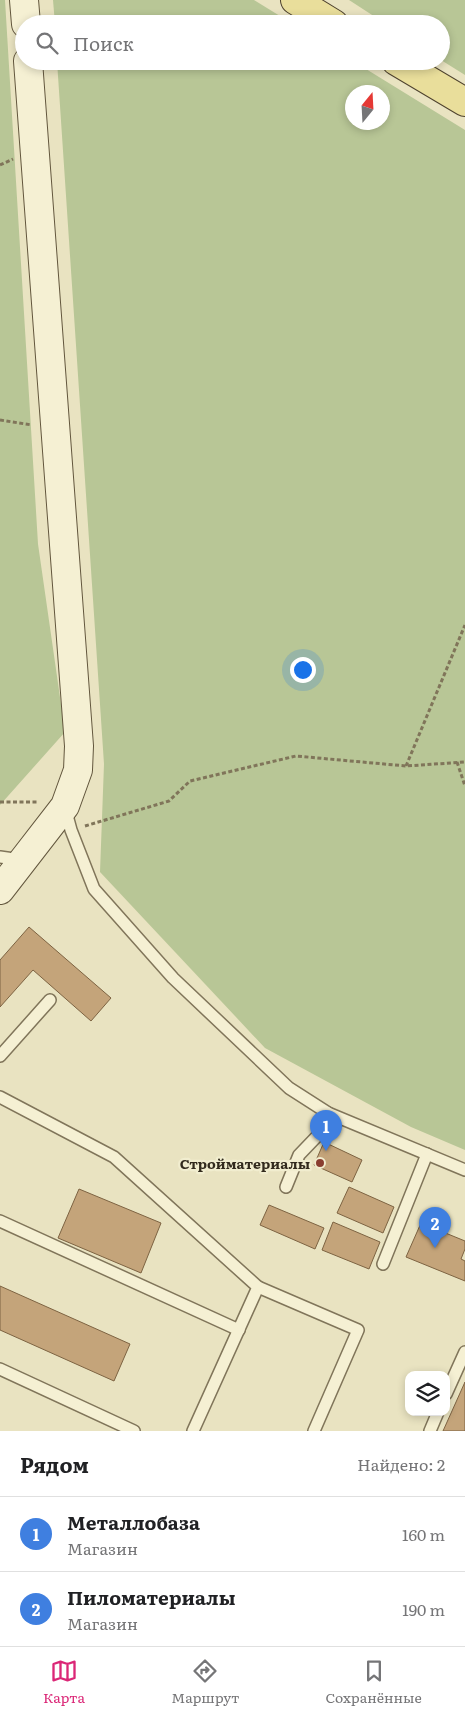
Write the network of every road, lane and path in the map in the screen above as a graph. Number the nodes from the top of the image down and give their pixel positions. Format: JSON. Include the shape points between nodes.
{"nodes":[{"id":1,"x":24,"y":0,"type":"edge"},
{"id":2,"x":34,"y":0,"type":"edge"},
{"id":3,"x":295,"y":0,"type":"edge"},
{"id":4,"x":25,"y":15,"type":"edge"},
{"id":5,"x":33,"y":15,"type":"edge"},
{"id":6,"x":319,"y":15,"type":"edge"},
{"id":7,"x":30,"y":70,"type":"edge"},
{"id":8,"x":411,"y":70,"type":"edge"},
{"id":9,"x":465,"y":102,"type":"edge"},
{"id":10,"x":0,"y":420,"type":"edge"},
{"id":11,"x":55,"y":428,"type":"junction"},
{"id":12,"x":465,"y":625,"type":"edge"},
{"id":13,"x":457,"y":762,"type":"junction"},
{"id":14,"x":465,"y":762,"type":"edge"},
{"id":15,"x":406,"y":766,"type":"junction"},
{"id":16,"x":465,"y":786,"type":"edge"},
{"id":17,"x":0,"y":802,"type":"edge"},
{"id":18,"x":68,"y":818,"type":"junction"},
{"id":19,"x":12,"y":859,"type":"edge"},
{"id":20,"x":0,"y":890,"type":"edge"},
{"id":21,"x":50,"y":1000,"type":"dead end"},
{"id":22,"x":0,"y":1056,"type":"edge"},
{"id":23,"x":0,"y":1097,"type":"edge"},
{"id":24,"x":328,"y":1113,"type":"junction"},
{"id":25,"x":427,"y":1154,"type":"junction"},
{"id":26,"x":465,"y":1170,"type":"edge"},
{"id":27,"x":286,"y":1187,"type":"dead end"},
{"id":28,"x":0,"y":1221,"type":"edge"},
{"id":29,"x":383,"y":1264,"type":"dead end"},
{"id":30,"x":258,"y":1287,"type":"junction"},
{"id":31,"x":239,"y":1330,"type":"junction"},
{"id":32,"x":465,"y":1352,"type":"edge"},
{"id":33,"x":0,"y":1369,"type":"edge"},
{"id":34,"x":450,"y":1385,"type":"edge"},
{"id":35,"x":436,"y":1416,"type":"edge"},
{"id":36,"x":134,"y":1431,"type":"edge"},
{"id":37,"x":193,"y":1431,"type":"edge"},
{"id":38,"x":314,"y":1431,"type":"edge"},
{"id":39,"x":430,"y":1431,"type":"edge"}],
"edges":[{"from":1,"to":4,"type":"street"},
{"from":2,"to":5,"type":"street"},
{"from":3,"to":6,"type":"main road"},
{"from":7,"to":11,"type":"street"},
{"from":8,"to":9,"type":"main road"},
{"from":10,"to":11,"type":"path"},
{"from":11,"to":18,"type":"street","via":[[78,712],[78,770]]},
{"from":12,"to":15,"type":"path"},
{"from":13,"to":14,"type":"path"},
{"from":13,"to":15,"type":"path"},
{"from":13,"to":16,"type":"path"},
{"from":15,"to":18,"type":"path","via":[[296,756],[190,780],[168,801]]},
{"from":17,"to":18,"type":"path","via":[[35,802]]},
{"from":18,"to":19,"type":"street"},
{"from":18,"to":24,"type":"lane","via":[[94,889],[173,978],[289,1088]]},
{"from":19,"to":20,"type":"street"},
{"from":21,"to":22,"type":"lane"},
{"from":23,"to":30,"type":"lane","via":[[114,1157]]},
{"from":24,"to":25,"type":"lane"},
{"from":24,"to":27,"type":"lane","via":[[323,1130],[299,1155]]},
{"from":25,"to":26,"type":"lane"},
{"from":25,"to":29,"type":"lane"},
{"from":28,"to":31,"type":"lane"},
{"from":30,"to":31,"type":"lane"},
{"from":30,"to":38,"type":"lane","via":[[358,1330]]},
{"from":31,"to":37,"type":"lane"},
{"from":32,"to":34,"type":"lane"},
{"from":33,"to":36,"type":"lane"},
{"from":35,"to":39,"type":"lane"}]}
